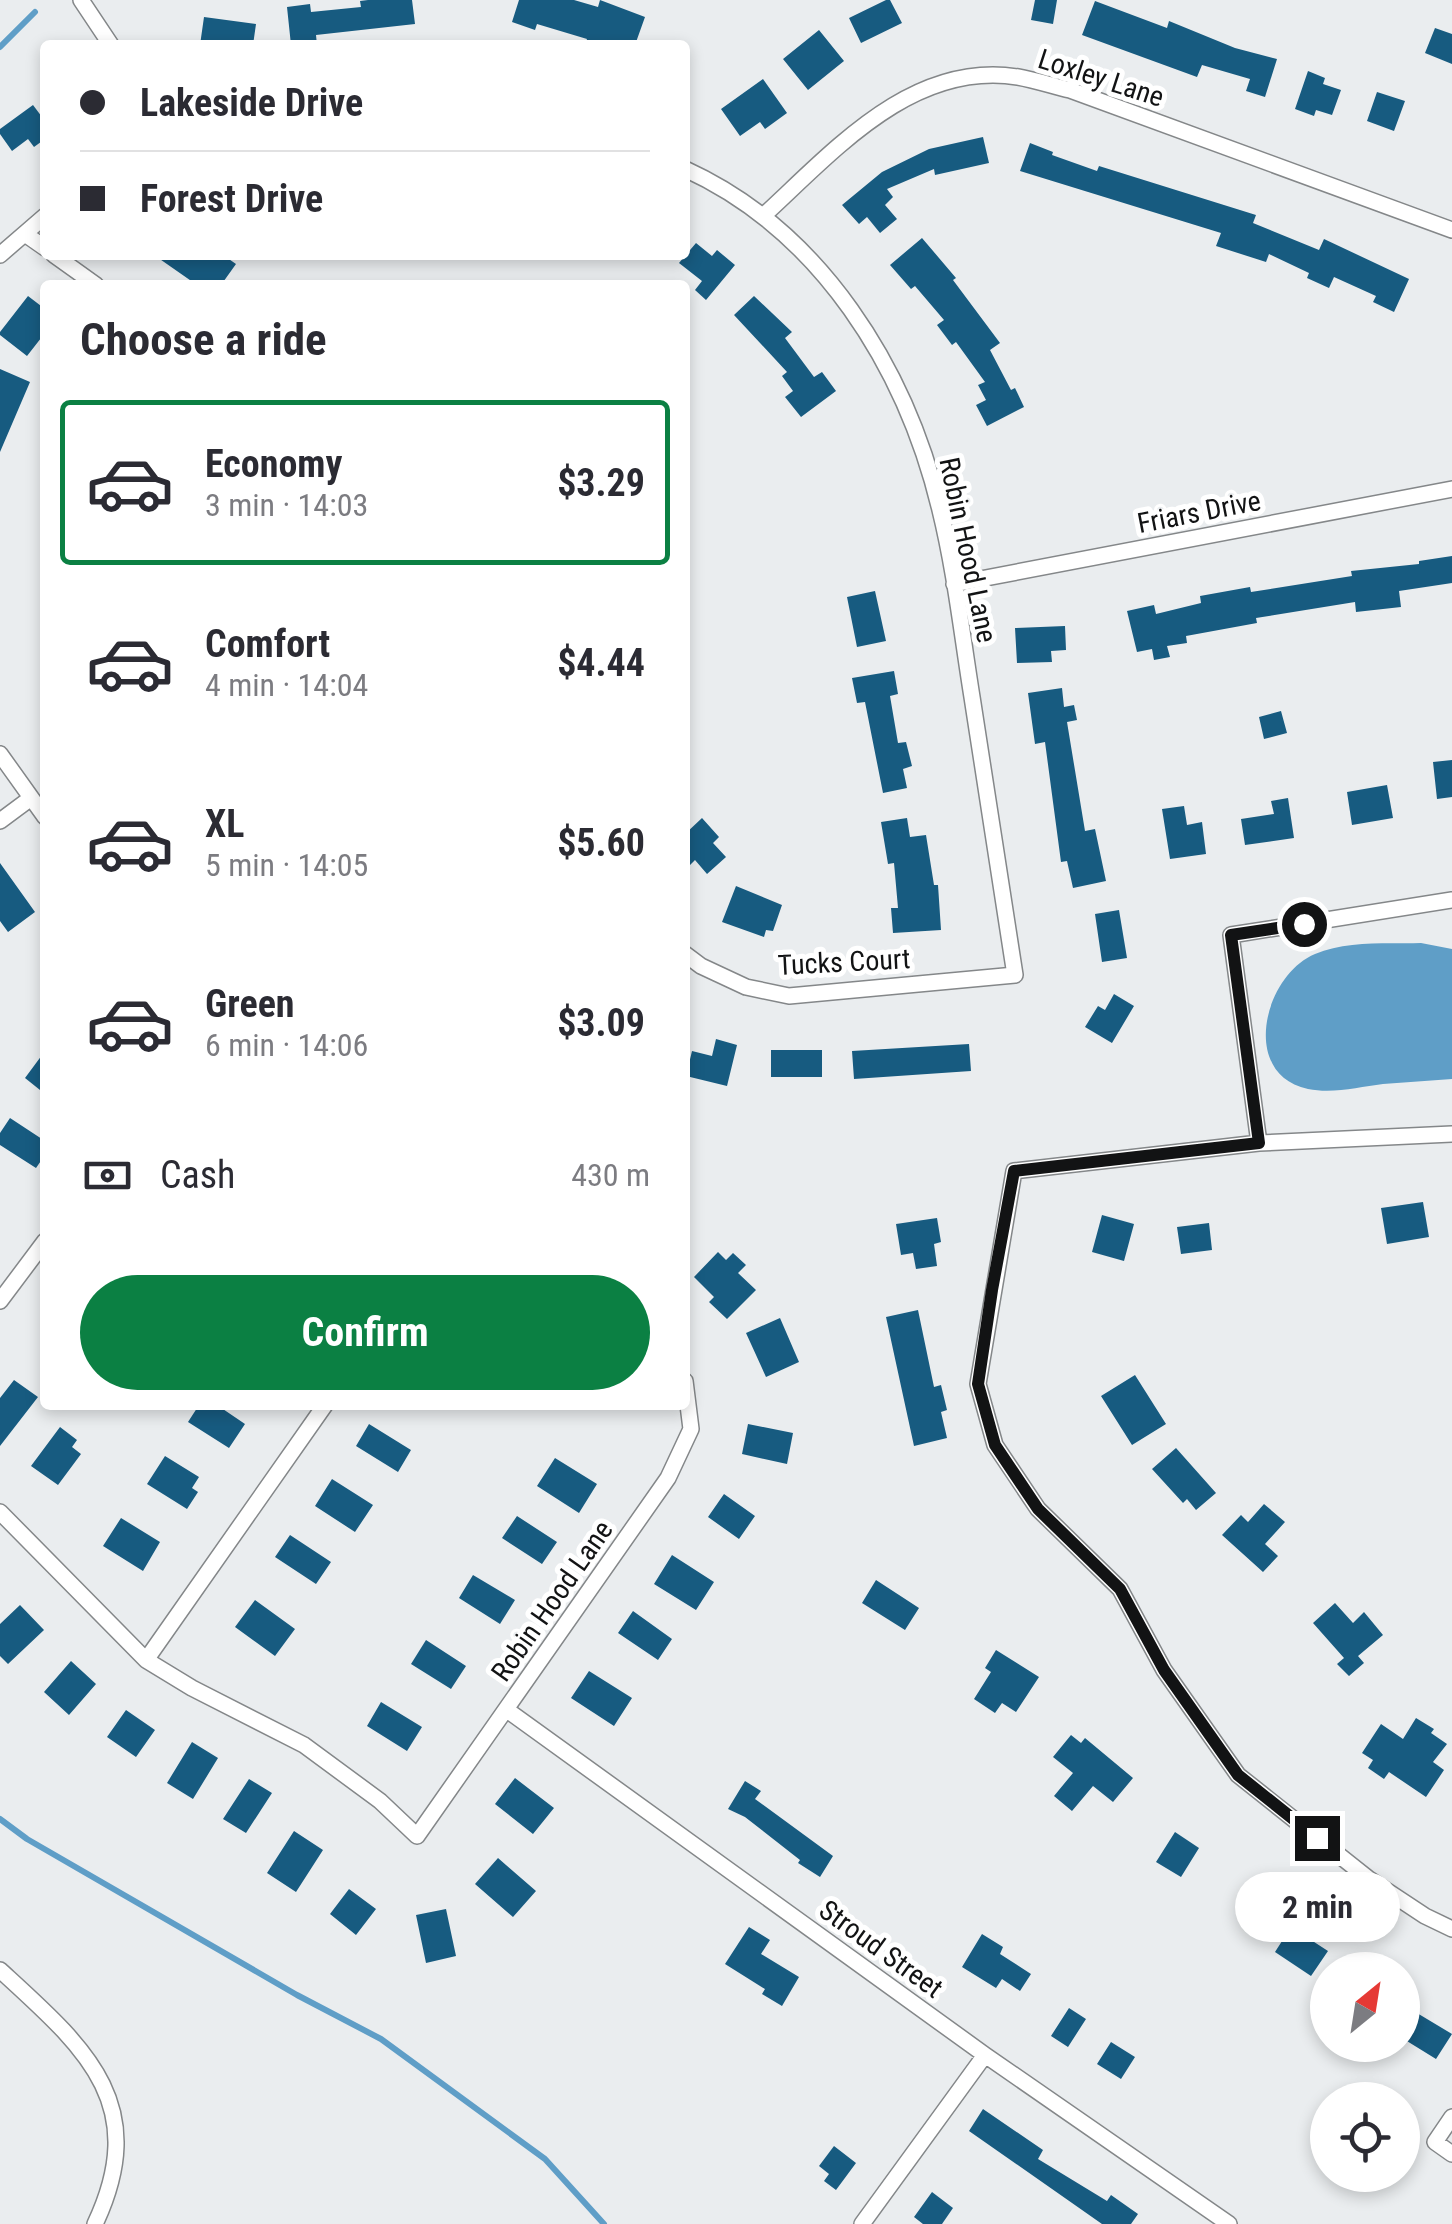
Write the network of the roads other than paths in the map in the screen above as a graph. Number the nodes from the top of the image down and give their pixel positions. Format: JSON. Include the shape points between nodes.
{"nodes":[{"id":1,"x":82,"y":0,"type":"edge"},
{"id":2,"x":108,"y":40,"type":"edge"},
{"id":3,"x":690,"y":172,"type":"edge"},
{"id":4,"x":763,"y":216,"type":"junction"},
{"id":5,"x":40,"y":221,"type":"edge"},
{"id":6,"x":1452,"y":230,"type":"edge"},
{"id":7,"x":26,"y":234,"type":"junction"},
{"id":8,"x":40,"y":244,"type":"edge"},
{"id":9,"x":0,"y":255,"type":"edge"},
{"id":10,"x":61,"y":260,"type":"edge"},
{"id":11,"x":89,"y":280,"type":"edge"},
{"id":12,"x":1452,"y":489,"type":"edge"},
{"id":13,"x":954,"y":584,"type":"junction"},
{"id":14,"x":0,"y":754,"type":"edge"},
{"id":15,"x":31,"y":798,"type":"junction"},
{"id":16,"x":40,"y":810,"type":"edge"},
{"id":17,"x":0,"y":821,"type":"edge"},
{"id":18,"x":1452,"y":900,"type":"edge"},
{"id":19,"x":690,"y":958,"type":"edge"},
{"id":20,"x":1015,"y":975,"type":"joint"},
{"id":21,"x":1452,"y":1134,"type":"edge"},
{"id":22,"x":1259,"y":1143,"type":"junction"},
{"id":23,"x":40,"y":1247,"type":"edge"},
{"id":24,"x":0,"y":1300,"type":"edge"},
{"id":25,"x":321,"y":1410,"type":"edge"},
{"id":26,"x":689,"y":1410,"type":"edge"},
{"id":27,"x":0,"y":1512,"type":"edge"},
{"id":28,"x":146,"y":1660,"type":"junction"},
{"id":29,"x":508,"y":1710,"type":"junction"},
{"id":30,"x":1452,"y":1928,"type":"edge"},
{"id":31,"x":0,"y":1970,"type":"edge"},
{"id":32,"x":985,"y":2054,"type":"junction"},
{"id":33,"x":1452,"y":2117,"type":"edge"},
{"id":34,"x":1452,"y":2154,"type":"edge"},
{"id":35,"x":95,"y":2224,"type":"edge"},
{"id":36,"x":862,"y":2224,"type":"edge"},
{"id":37,"x":1229,"y":2224,"type":"edge"}],
"edges":[{"from":1,"to":2,"type":"street"},
{"from":3,"to":4,"type":"street","name":"Robin Hood Lane"},
{"from":4,"to":6,"type":"street","name":"Loxley Lane","via":[[853,134],[911,93],[968,77],[1015,76],[1070,90]]},
{"from":4,"to":13,"type":"street","name":"Robin Hood Lane","via":[[840,294],[894,379],[940,508]]},
{"from":5,"to":7,"type":"street"},
{"from":7,"to":8,"type":"street"},
{"from":7,"to":9,"type":"street"},
{"from":10,"to":11,"type":"street"},
{"from":12,"to":13,"type":"street","name":"Friars Drive"},
{"from":13,"to":20,"type":"street","name":"Robin Hood Lane"},
{"from":14,"to":15,"type":"street"},
{"from":15,"to":16,"type":"street"},
{"from":15,"to":17,"type":"street"},
{"from":18,"to":22,"type":"street","via":[[1231,935]]},
{"from":19,"to":20,"type":"street","name":"Tucks Court","via":[[746,987],[788,996]]},
{"from":21,"to":22,"type":"street"},
{"from":22,"to":30,"type":"street","via":[[1014,1171],[978,1384],[995,1445],[1038,1509],[1120,1589],[1164,1670],[1238,1775],[1369,1879]]},
{"from":23,"to":24,"type":"street"},
{"from":25,"to":28,"type":"street"},
{"from":26,"to":29,"type":"street","name":"Robin Hood Lane","via":[[691,1429],[668,1478]]},
{"from":27,"to":28,"type":"street"},
{"from":28,"to":29,"type":"street","name":"Robin Hood Lane","via":[[304,1744],[417,1836]]},
{"from":29,"to":32,"type":"street","name":"Stroud Street"},
{"from":31,"to":35,"type":"street","via":[[70,2034],[108,2094],[118,2143]]},
{"from":32,"to":36,"type":"street"},
{"from":32,"to":37,"type":"street","name":"Stroud Street"},
{"from":33,"to":34,"type":"street","via":[[1435,2142]]}]}
